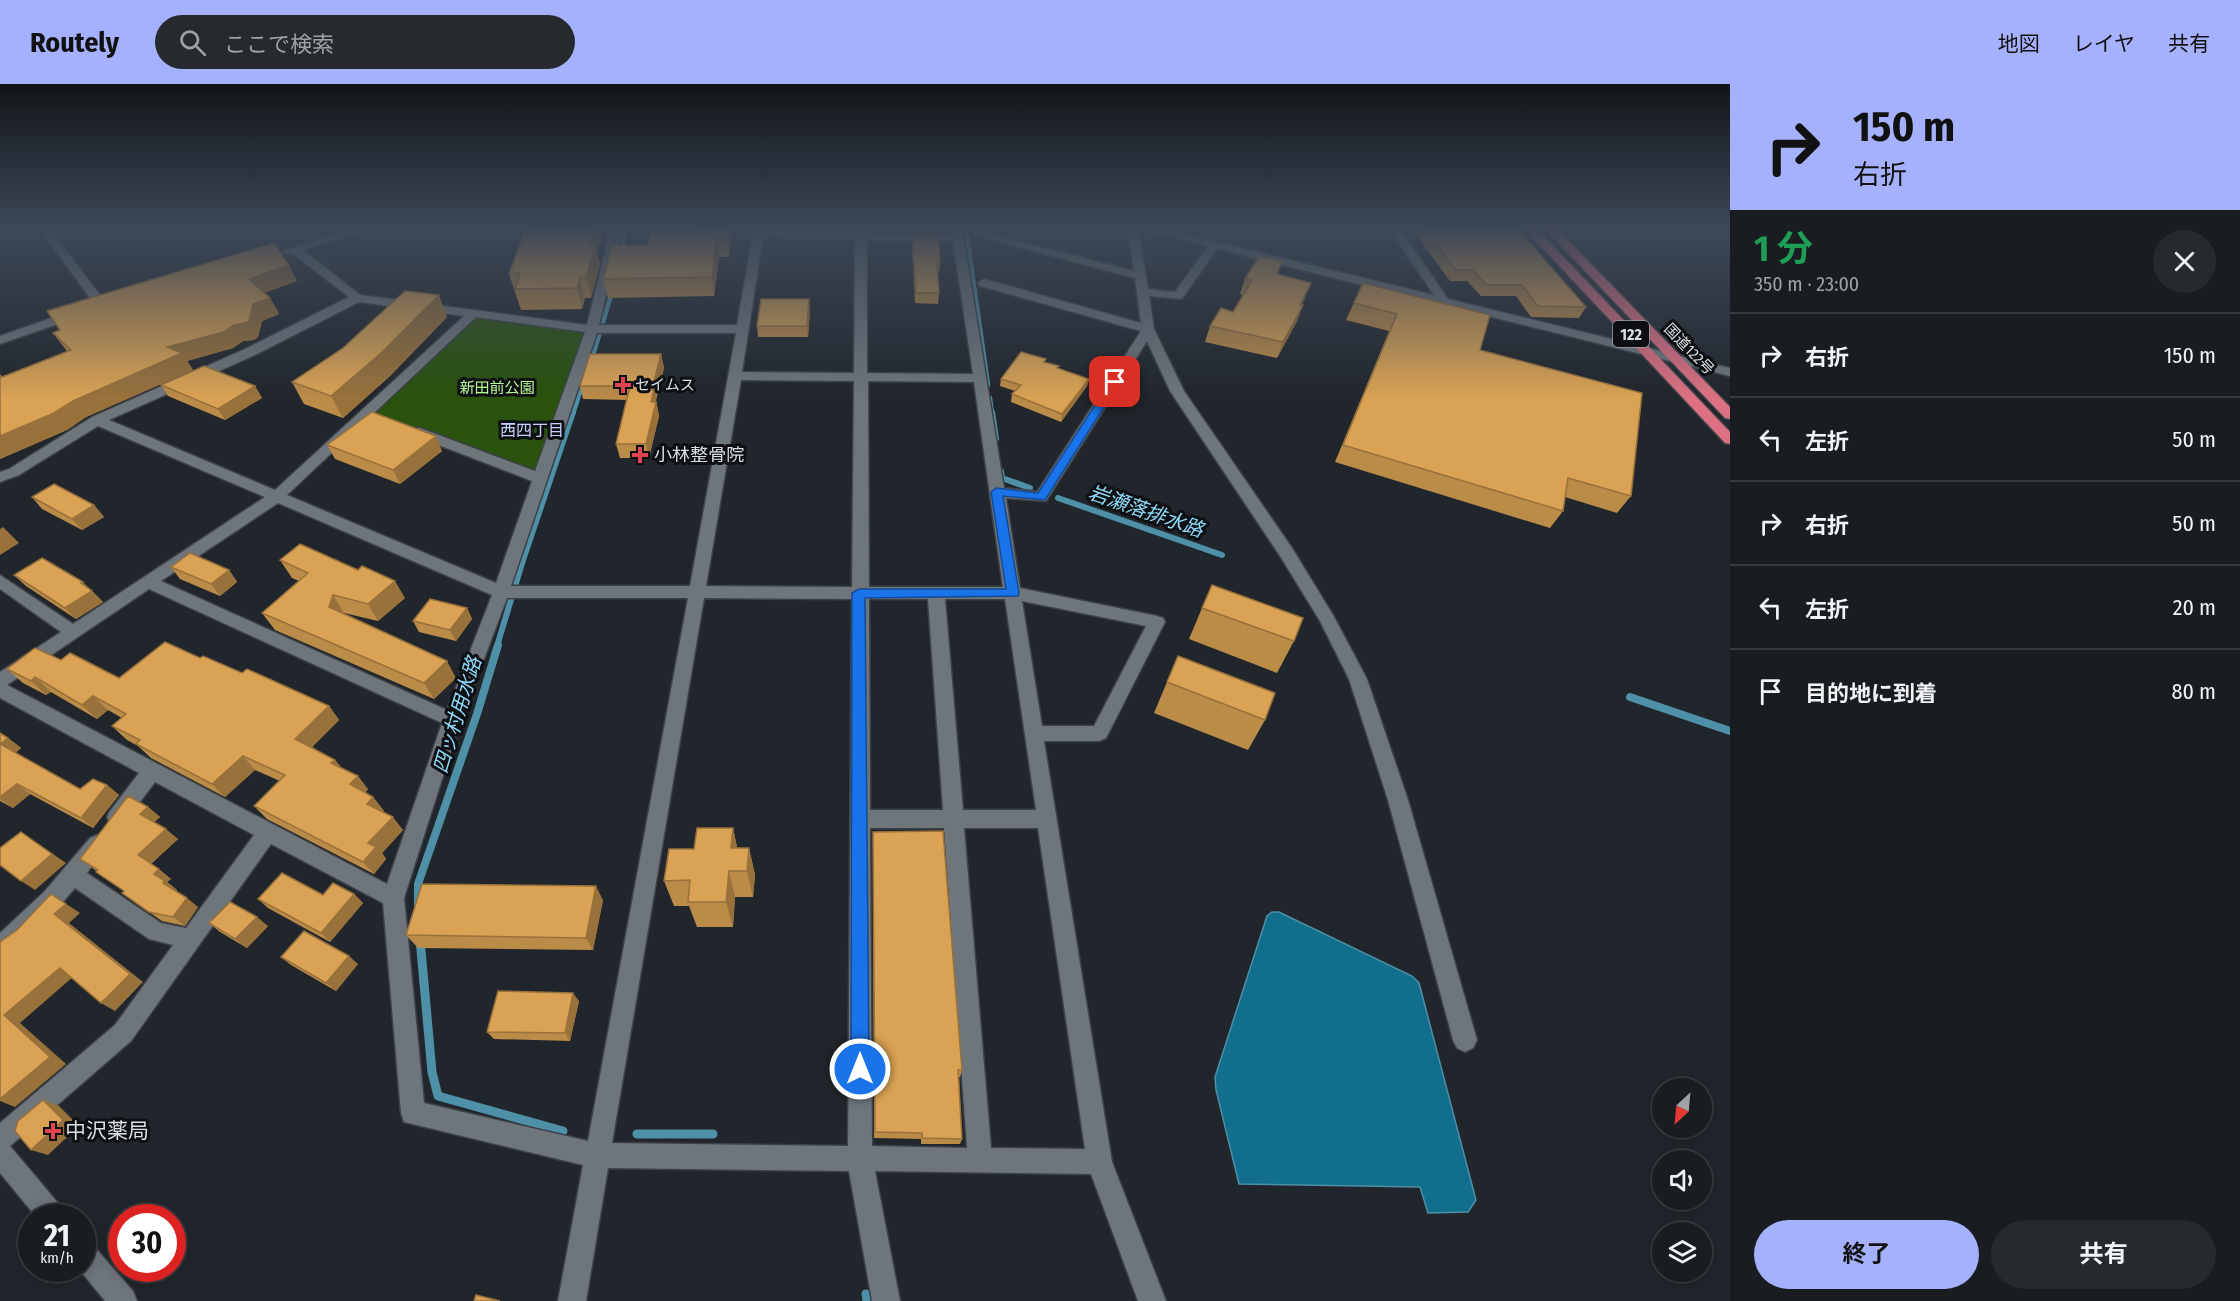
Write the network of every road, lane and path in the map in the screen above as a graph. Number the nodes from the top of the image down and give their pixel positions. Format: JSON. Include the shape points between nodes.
{"nodes":[{"id":1,"x":91,"y":285,"type":"edge"},
{"id":2,"x":340,"y":285,"type":"edge"},
{"id":3,"x":602,"y":285,"type":"edge"},
{"id":4,"x":750,"y":285,"type":"edge"},
{"id":5,"x":861,"y":285,"type":"edge"},
{"id":6,"x":970,"y":285,"type":"edge"},
{"id":7,"x":991,"y":285,"type":"edge"},
{"id":8,"x":1140,"y":285,"type":"edge"},
{"id":9,"x":1186,"y":285,"type":"edge"},
{"id":10,"x":1381,"y":285,"type":"edge"},
{"id":11,"x":1433,"y":285,"type":"edge"},
{"id":12,"x":1584,"y":285,"type":"edge"},
{"id":13,"x":1605,"y":285,"type":"edge"},
{"id":14,"x":1141,"y":292,"type":"junction"},
{"id":15,"x":357,"y":298,"type":"junction"},
{"id":16,"x":1443,"y":300,"type":"junction"},
{"id":17,"x":473,"y":314,"type":"junction"},
{"id":18,"x":592,"y":328,"type":"junction"},
{"id":19,"x":1148,"y":328,"type":"junction"},
{"id":20,"x":743,"y":329,"type":"junction"},
{"id":21,"x":0,"y":340,"type":"edge"},
{"id":22,"x":1648,"y":352,"type":"junction"},
{"id":23,"x":1675,"y":358,"type":"junction"},
{"id":24,"x":1730,"y":372,"type":"edge"},
{"id":25,"x":735,"y":376,"type":"junction"},
{"id":26,"x":861,"y":377,"type":"junction"},
{"id":27,"x":980,"y":378,"type":"junction"},
{"id":28,"x":1730,"y":415,"type":"edge"},
{"id":29,"x":96,"y":420,"type":"junction"},
{"id":30,"x":400,"y":425,"type":"edge"},
{"id":31,"x":1730,"y":441,"type":"edge"},
{"id":32,"x":0,"y":477,"type":"edge"},
{"id":33,"x":539,"y":478,"type":"junction"},
{"id":34,"x":996,"y":492,"type":"junction"},
{"id":35,"x":276,"y":497,"type":"junction"},
{"id":36,"x":0,"y":581,"type":"edge"},
{"id":37,"x":148,"y":582,"type":"junction"},
{"id":38,"x":501,"y":592,"type":"junction"},
{"id":39,"x":696,"y":593,"type":"junction"},
{"id":40,"x":859,"y":593,"type":"junction"},
{"id":41,"x":1013,"y":593,"type":"junction"},
{"id":42,"x":936,"y":595,"type":"junction"},
{"id":43,"x":73,"y":632,"type":"junction"},
{"id":44,"x":0,"y":681,"type":"edge"},
{"id":45,"x":0,"y":690,"type":"edge"},
{"id":46,"x":452,"y":720,"type":"junction"},
{"id":47,"x":1035,"y":734,"type":"junction"},
{"id":48,"x":152,"y":771,"type":"junction"},
{"id":49,"x":860,"y":819,"type":"junction"},
{"id":50,"x":953,"y":819,"type":"junction"},
{"id":51,"x":1048,"y":819,"type":"junction"},
{"id":52,"x":267,"y":833,"type":"junction"},
{"id":53,"x":73,"y":875,"type":"junction"},
{"id":54,"x":393,"y":898,"type":"junction"},
{"id":55,"x":192,"y":939,"type":"junction"},
{"id":56,"x":0,"y":947,"type":"edge"},
{"id":57,"x":1465,"y":1040,"type":"dead end"},
{"id":58,"x":0,"y":1139,"type":"edge"},
{"id":59,"x":0,"y":1152,"type":"edge"},
{"id":60,"x":596,"y":1155,"type":"junction"},
{"id":61,"x":860,"y":1160,"type":"junction"},
{"id":62,"x":980,"y":1161,"type":"junction"},
{"id":63,"x":1099,"y":1162,"type":"junction"},
{"id":64,"x":43,"y":1204,"type":"edge"},
{"id":65,"x":96,"y":1269,"type":"edge"},
{"id":66,"x":123,"y":1301,"type":"edge"},
{"id":67,"x":572,"y":1301,"type":"edge"},
{"id":68,"x":886,"y":1301,"type":"edge"},
{"id":69,"x":1152,"y":1301,"type":"edge"}],
"edges":[{"from":1,"to":21,"type":"street","via":[[107,304]]},
{"from":2,"to":15,"type":"street"},
{"from":3,"to":18,"type":"street"},
{"from":4,"to":20,"type":"street"},
{"from":5,"to":26,"type":"street"},
{"from":6,"to":27,"type":"street"},
{"from":7,"to":19,"type":"street"},
{"from":8,"to":14,"type":"street"},
{"from":9,"to":14,"type":"street","via":[[1178,296]]},
{"from":10,"to":16,"type":"street"},
{"from":11,"to":16,"type":"street"},
{"from":12,"to":22,"type":"highway","name":"国道122号","number":"122"},
{"from":13,"to":23,"type":"highway","name":"国道122号","number":"122"},
{"from":14,"to":19,"type":"street"},
{"from":15,"to":17,"type":"street"},
{"from":15,"to":29,"type":"street","via":[[250,352]]},
{"from":16,"to":22,"type":"street"},
{"from":17,"to":18,"type":"street"},
{"from":17,"to":35,"type":"street","via":[[373,415]]},
{"from":18,"to":20,"type":"street"},
{"from":18,"to":33,"type":"street"},
{"from":19,"to":34,"type":"street","via":[[1041,497]]},
{"from":19,"to":57,"type":"street","via":[[1177,391],[1286,552],[1358,679],[1398,800]]},
{"from":20,"to":25,"type":"street"},
{"from":22,"to":23,"type":"street"},
{"from":22,"to":31,"type":"highway","name":"国道122号","number":"122"},
{"from":23,"to":24,"type":"street"},
{"from":23,"to":28,"type":"highway","name":"国道122号","number":"122"},
{"from":25,"to":26,"type":"street"},
{"from":25,"to":39,"type":"street"},
{"from":26,"to":27,"type":"street"},
{"from":26,"to":40,"type":"street"},
{"from":27,"to":34,"type":"street"},
{"from":29,"to":32,"type":"street"},
{"from":29,"to":35,"type":"street"},
{"from":30,"to":33,"type":"street"},
{"from":33,"to":38,"type":"street"},
{"from":34,"to":41,"type":"street"},
{"from":35,"to":37,"type":"street"},
{"from":35,"to":38,"type":"street"},
{"from":36,"to":43,"type":"street"},
{"from":37,"to":43,"type":"street"},
{"from":37,"to":46,"type":"street"},
{"from":38,"to":39,"type":"street"},
{"from":38,"to":46,"type":"street"},
{"from":39,"to":40,"type":"street"},
{"from":39,"to":60,"type":"street"},
{"from":40,"to":42,"type":"street"},
{"from":40,"to":49,"type":"street"},
{"from":41,"to":42,"type":"street"},
{"from":41,"to":47,"type":"street"},
{"from":41,"to":47,"type":"street","via":[[1157,622],[1099,733]]},
{"from":42,"to":50,"type":"street"},
{"from":43,"to":44,"type":"street"},
{"from":45,"to":48,"type":"street"},
{"from":46,"to":54,"type":"street"},
{"from":47,"to":51,"type":"street"},
{"from":48,"to":52,"type":"street"},
{"from":48,"to":53,"type":"street"},
{"from":49,"to":50,"type":"street"},
{"from":49,"to":61,"type":"street"},
{"from":50,"to":51,"type":"street"},
{"from":50,"to":62,"type":"street"},
{"from":51,"to":63,"type":"street"},
{"from":52,"to":54,"type":"street"},
{"from":52,"to":55,"type":"street"},
{"from":53,"to":55,"type":"street","via":[[157,932]]},
{"from":53,"to":56,"type":"street"},
{"from":54,"to":60,"type":"street","via":[[413,1113]]},
{"from":55,"to":58,"type":"street","via":[[123,1033]]},
{"from":59,"to":64,"type":"street"},
{"from":60,"to":61,"type":"street"},
{"from":60,"to":67,"type":"street"},
{"from":61,"to":62,"type":"street"},
{"from":61,"to":68,"type":"street"},
{"from":62,"to":63,"type":"street"},
{"from":63,"to":69,"type":"street"},
{"from":65,"to":66,"type":"street"}]}
